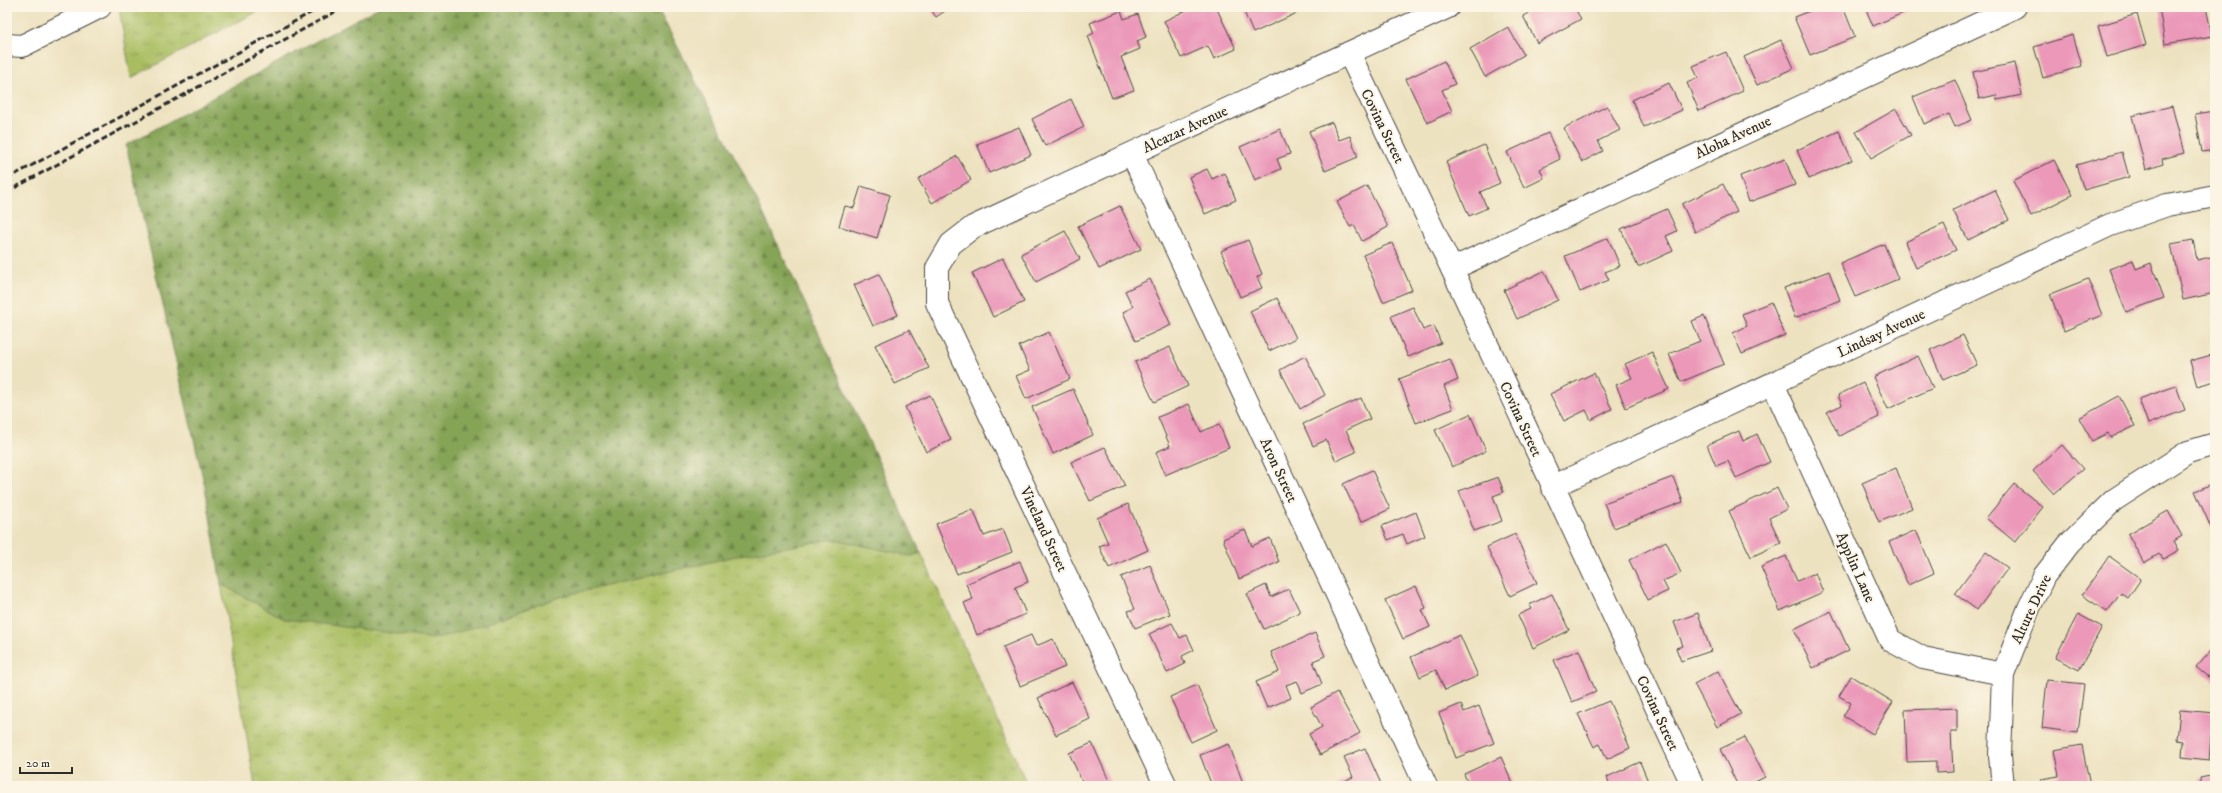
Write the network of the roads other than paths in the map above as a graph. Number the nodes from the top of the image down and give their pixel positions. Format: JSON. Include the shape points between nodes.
{"nodes":[{"id":1,"x":100,"y":7,"type":"edge"},
{"id":2,"x":1448,"y":7,"type":"edge"},
{"id":3,"x":2015,"y":7,"type":"edge"},
{"id":4,"x":7,"y":45,"type":"edge"},
{"id":5,"x":1349,"y":53,"type":"junction"},
{"id":6,"x":1132,"y":154,"type":"junction"},
{"id":7,"x":2215,"y":196,"type":"edge"},
{"id":8,"x":937,"y":268,"type":"joint"},
{"id":9,"x":1452,"y":269,"type":"junction"},
{"id":10,"x":1773,"y":384,"type":"junction"},
{"id":11,"x":2215,"y":444,"type":"edge"},
{"id":12,"x":1552,"y":487,"type":"junction"},
{"id":13,"x":2003,"y":674,"type":"junction"},
{"id":14,"x":1166,"y":786,"type":"edge"},
{"id":15,"x":1426,"y":786,"type":"edge"},
{"id":16,"x":1693,"y":786,"type":"edge"},
{"id":17,"x":2003,"y":786,"type":"edge"}],
"edges":[{"from":1,"to":4,"type":"street","via":[[22,46]]},
{"from":2,"to":5,"type":"street","name":"Alcazar Avenue"},
{"from":3,"to":9,"type":"street","name":"Aloha Avenue"},
{"from":5,"to":6,"type":"street","name":"Alcazar Avenue"},
{"from":5,"to":9,"type":"street","name":"Covina Street"},
{"from":6,"to":8,"type":"street","name":"Alcazar Avenue","via":[[973,227],[951,244]]},
{"from":6,"to":15,"type":"street","name":"Aron Street"},
{"from":7,"to":10,"type":"street","name":"Lindsay Avenue","via":[[2167,205],[2110,225]]},
{"from":8,"to":14,"type":"street","name":"Vineland Street","via":[[937,303]]},
{"from":9,"to":12,"type":"street","name":"Covina Street"},
{"from":10,"to":12,"type":"street","name":"Lindsay Avenue"},
{"from":10,"to":13,"type":"street","name":"Applin Lane","via":[[1890,640],[1923,658]]},
{"from":11,"to":13,"type":"street","name":"Alture Drive","via":[[2188,452],[2114,500],[2069,544],[2044,576],[2028,608]]},
{"from":12,"to":16,"type":"street","name":"Covina Street"},
{"from":13,"to":17,"type":"street","name":"Alture Drive","via":[[2000,756]]}]}
